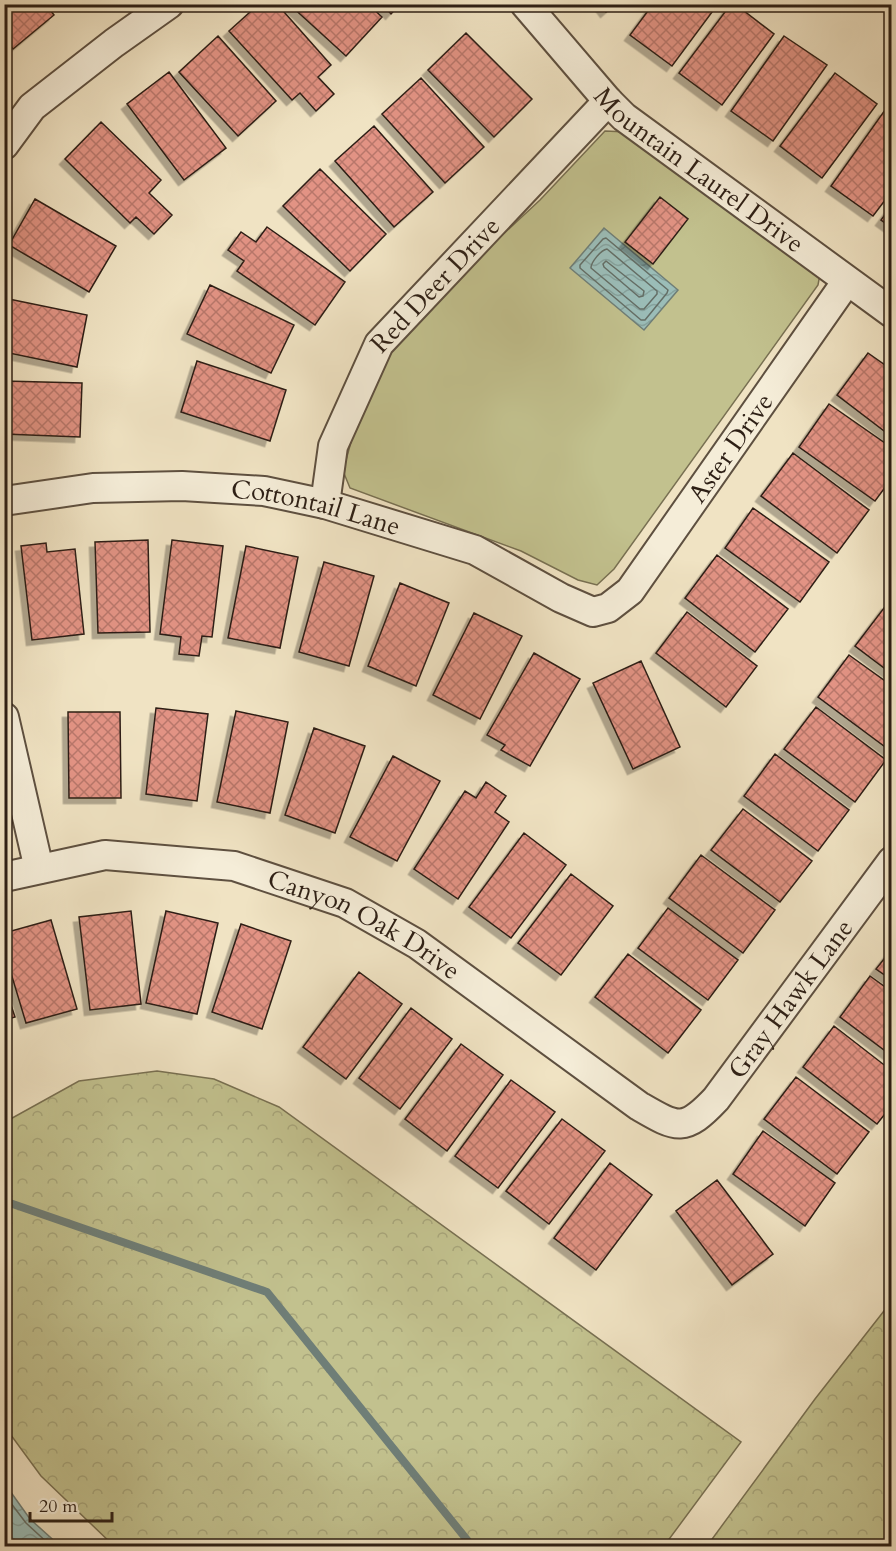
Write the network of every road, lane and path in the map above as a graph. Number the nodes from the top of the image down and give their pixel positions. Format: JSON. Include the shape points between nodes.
{"nodes":[{"id":1,"x":170,"y":4,"type":"edge"},
{"id":2,"x":525,"y":4,"type":"edge"},
{"id":3,"x":608,"y":101,"type":"junction"},
{"id":4,"x":4,"y":145,"type":"edge"},
{"id":5,"x":847,"y":281,"type":"junction"},
{"id":6,"x":891,"y":313,"type":"edge"},
{"id":7,"x":4,"y":501,"type":"edge"},
{"id":8,"x":326,"y":504,"type":"junction"},
{"id":9,"x":608,"y":608,"type":"joint"},
{"id":10,"x":4,"y":717,"type":"edge"},
{"id":11,"x":891,"y":861,"type":"edge"},
{"id":12,"x":39,"y":869,"type":"junction"},
{"id":13,"x":4,"y":877,"type":"edge"},
{"id":14,"x":680,"y":1125,"type":"joint"}],
"edges":[{"from":1,"to":4,"type":"street","via":[[32,107]]},
{"from":2,"to":3,"type":"street","name":"Mountain Laurel Drive"},
{"from":3,"to":5,"type":"street","name":"Mountain Laurel Drive","via":[[624,117]]},
{"from":3,"to":8,"type":"street","name":"Red Deer Drive","via":[[379,344],[333,446]]},
{"from":5,"to":6,"type":"street","name":"Mountain Laurel Drive"},
{"from":5,"to":9,"type":"street","name":"Aster Drive","via":[[630,591]]},
{"from":7,"to":8,"type":"street","name":"Cottontail Lane","via":[[93,488],[182,486],[264,490]]},
{"from":8,"to":9,"type":"street","name":"Cottontail Lane","via":[[475,550],[593,612]]},
{"from":10,"to":12,"type":"street"},
{"from":11,"to":14,"type":"street","name":"Gray Hawk Lane","via":[[716,1099],[698,1118]]},
{"from":12,"to":13,"type":"street","name":"Canyon Oak Drive"},
{"from":12,"to":14,"type":"street","name":"Canyon Oak Drive","via":[[105,855],[234,866],[345,903],[417,944],[639,1106]]}]}
